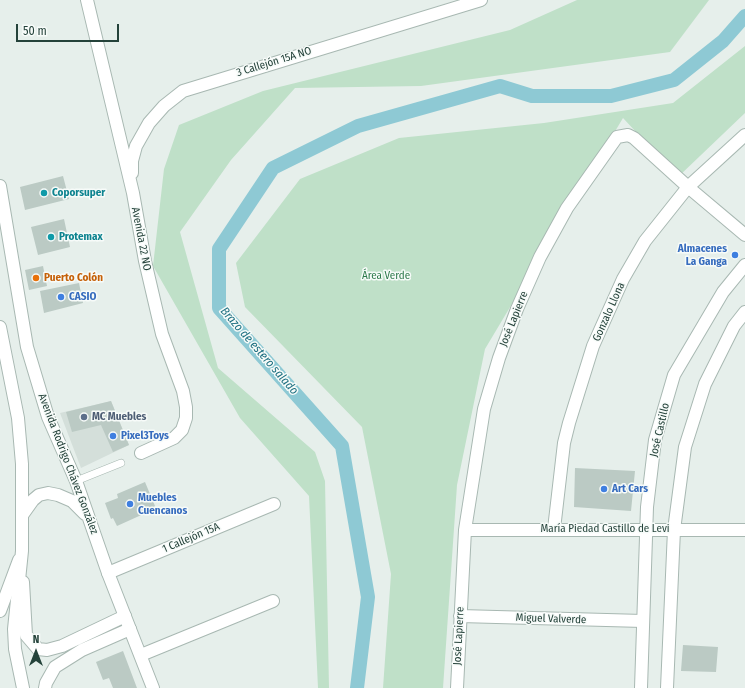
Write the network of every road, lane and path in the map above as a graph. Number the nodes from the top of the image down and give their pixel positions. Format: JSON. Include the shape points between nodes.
{"nodes":[{"id":1,"x":87,"y":0,"type":"edge"},
{"id":2,"x":482,"y":0,"type":"edge"},
{"id":3,"x":745,"y":135,"type":"edge"},
{"id":4,"x":0,"y":186,"type":"edge"},
{"id":5,"x":688,"y":187,"type":"junction"},
{"id":6,"x":133,"y":193,"type":"junction"},
{"id":7,"x":745,"y":235,"type":"edge"},
{"id":8,"x":745,"y":265,"type":"edge"},
{"id":9,"x":745,"y":312,"type":"edge"},
{"id":10,"x":0,"y":327,"type":"edge"},
{"id":11,"x":141,"y":453,"type":"dead end"},
{"id":12,"x":121,"y":463,"type":"dead end"},
{"id":13,"x":76,"y":481,"type":"junction"},
{"id":14,"x":274,"y":504,"type":"dead end"},
{"id":15,"x":22,"y":514,"type":"junction"},
{"id":16,"x":89,"y":520,"type":"junction"},
{"id":17,"x":554,"y":529,"type":"junction"},
{"id":18,"x":646,"y":529,"type":"junction"},
{"id":19,"x":465,"y":530,"type":"junction"},
{"id":20,"x":674,"y":530,"type":"junction"},
{"id":21,"x":745,"y":530,"type":"edge"},
{"id":22,"x":22,"y":551,"type":"junction"},
{"id":23,"x":108,"y":573,"type":"junction"},
{"id":24,"x":274,"y":601,"type":"dead end"},
{"id":25,"x":0,"y":611,"type":"edge"},
{"id":26,"x":125,"y":616,"type":"junction"},
{"id":27,"x":460,"y":616,"type":"junction"},
{"id":28,"x":643,"y":621,"type":"junction"},
{"id":29,"x":130,"y":629,"type":"junction"},
{"id":30,"x":141,"y":655,"type":"junction"},
{"id":31,"x":23,"y":688,"type":"edge"},
{"id":32,"x":45,"y":688,"type":"edge"},
{"id":33,"x":153,"y":688,"type":"edge"},
{"id":34,"x":456,"y":688,"type":"edge"},
{"id":35,"x":641,"y":688,"type":"edge"},
{"id":36,"x":667,"y":688,"type":"edge"}],
"edges":[{"from":1,"to":6,"type":"street","name":"Avenida 22 NO"},
{"from":2,"to":6,"type":"street","name":"3 Callejón 15A NO","via":[[183,91],[164,106],[149,123],[136,146],[132,161]]},
{"from":3,"to":5,"type":"street","name":"Gonzalo Llona"},
{"from":4,"to":13,"type":"street","name":"Avenida Rodrigo Chávez González","via":[[27,346],[48,417]]},
{"from":5,"to":7,"type":"street","name":"José Lapierre"},
{"from":5,"to":17,"type":"street","name":"Gonzalo Llona","via":[[634,258],[593,346],[564,443]]},
{"from":5,"to":19,"type":"street","name":"José Lapierre","via":[[634,138],[623,135],[617,137],[567,208],[540,257],[499,358],[480,426]]},
{"from":6,"to":11,"type":"street","name":"Avenida 22 NO","via":[[162,334],[183,391],[186,407],[182,430],[174,438]]},
{"from":8,"to":18,"type":"street","name":"José Castillo","via":[[723,292],[674,375],[655,440]]},
{"from":9,"to":20,"type":"street","via":[[734,326],[705,384],[685,447]]},
{"from":10,"to":15,"type":"street","via":[[18,418],[22,464]]},
{"from":12,"to":13,"type":"lane"},
{"from":13,"to":16,"type":"street","name":"Avenida Rodrigo Chávez González"},
{"from":14,"to":23,"type":"street","name":"1 Callejón 15A"},
{"from":15,"to":16,"type":"street","via":[[39,495],[48,493],[72,501]]},
{"from":15,"to":22,"type":"street"},
{"from":16,"to":23,"type":"street","name":"Avenida Rodrigo Chávez González"},
{"from":17,"to":18,"type":"street","name":"María Piedad Castillo de Levi"},
{"from":17,"to":19,"type":"street","name":"María Piedad Castillo de Levi"},
{"from":18,"to":20,"type":"street","name":"María Piedad Castillo de Levi"},
{"from":18,"to":28,"type":"street","name":"José Castillo"},
{"from":19,"to":27,"type":"street","name":"José Lapierre"},
{"from":20,"to":21,"type":"street","name":"María Piedad Castillo de Levi"},
{"from":20,"to":36,"type":"street"},
{"from":22,"to":25,"type":"street"},
{"from":22,"to":26,"type":"street","via":[[26,635],[38,649],[47,650],[62,646]]},
{"from":22,"to":31,"type":"street","via":[[14,629],[15,649]]},
{"from":23,"to":26,"type":"street","name":"Avenida Rodrigo Chávez González"},
{"from":24,"to":30,"type":"street"},
{"from":26,"to":29,"type":"street","name":"Avenida Rodrigo Chávez González"},
{"from":27,"to":28,"type":"street","name":"Miguel Valverde"},
{"from":27,"to":34,"type":"street","name":"José Lapierre"},
{"from":28,"to":35,"type":"street","name":"José Castillo"},
{"from":29,"to":30,"type":"street","name":"Avenida Rodrigo Chávez González"},
{"from":29,"to":32,"type":"street","via":[[82,650],[55,667]]},
{"from":30,"to":33,"type":"street","name":"Avenida Rodrigo Chávez González"}]}
